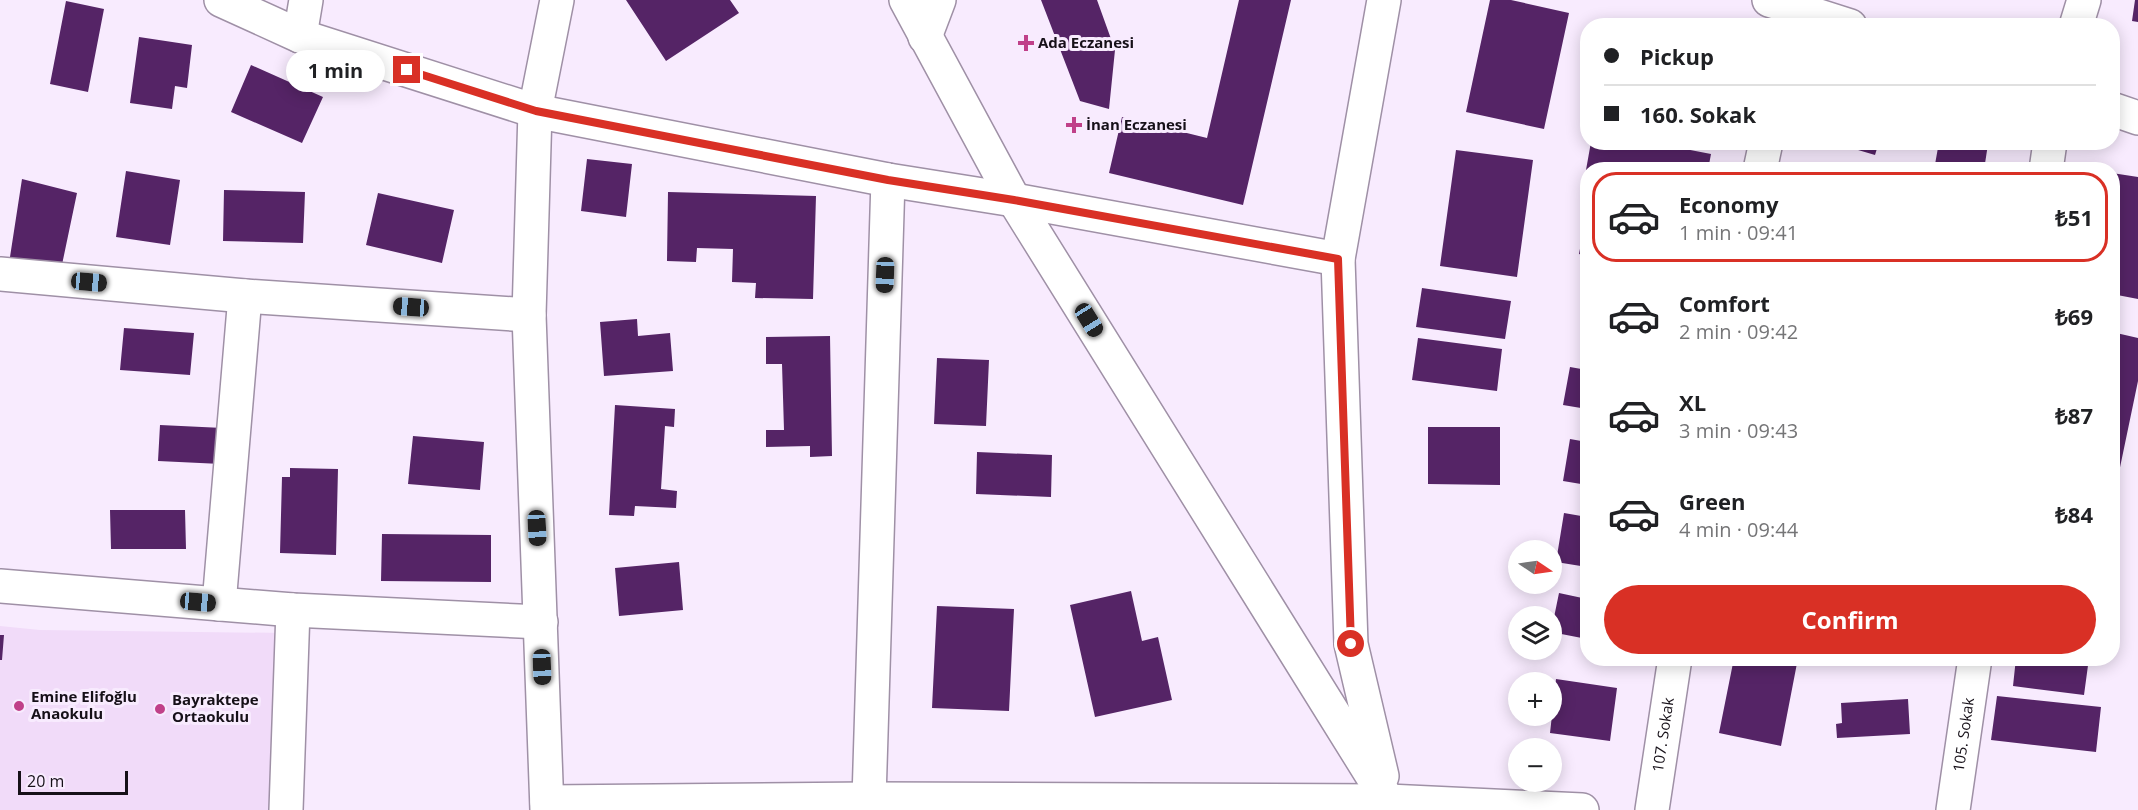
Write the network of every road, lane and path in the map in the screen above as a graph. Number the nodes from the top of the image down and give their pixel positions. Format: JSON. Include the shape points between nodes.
{"nodes":[{"id":1,"x":221,"y":0,"type":"edge"},
{"id":2,"x":306,"y":0,"type":"edge"},
{"id":3,"x":557,"y":0,"type":"edge"},
{"id":4,"x":906,"y":0,"type":"edge"},
{"id":5,"x":939,"y":0,"type":"edge"},
{"id":6,"x":1384,"y":0,"type":"edge"},
{"id":7,"x":2084,"y":0,"type":"edge"},
{"id":8,"x":1785,"y":11,"type":"edge"},
{"id":9,"x":1815,"y":18,"type":"edge"},
{"id":10,"x":2078,"y":18,"type":"edge"},
{"id":11,"x":300,"y":36,"type":"junction"},
{"id":12,"x":926,"y":37,"type":"junction"},
{"id":13,"x":536,"y":111,"type":"junction"},
{"id":14,"x":2120,"y":112,"type":"edge"},
{"id":15,"x":2138,"y":118,"type":"edge"},
{"id":16,"x":888,"y":180,"type":"junction"},
{"id":17,"x":1014,"y":200,"type":"junction"},
{"id":18,"x":1338,"y":259,"type":"junction"},
{"id":19,"x":0,"y":274,"type":"edge"},
{"id":20,"x":245,"y":296,"type":"junction"},
{"id":21,"x":529,"y":315,"type":"junction"},
{"id":22,"x":0,"y":586,"type":"edge"},
{"id":23,"x":219,"y":604,"type":"junction"},
{"id":24,"x":293,"y":610,"type":"junction"},
{"id":25,"x":541,"y":622,"type":"junction"},
{"id":26,"x":1674,"y":666,"type":"edge"},
{"id":27,"x":1974,"y":666,"type":"edge"},
{"id":28,"x":869,"y":799,"type":"junction"},
{"id":29,"x":547,"y":806,"type":"edge"},
{"id":30,"x":1082,"y":806,"type":"edge"},
{"id":31,"x":1389,"y":806,"type":"edge"},
{"id":32,"x":286,"y":810,"type":"edge"},
{"id":33,"x":1582,"y":810,"type":"edge"},
{"id":34,"x":1652,"y":810,"type":"edge"},
{"id":35,"x":1953,"y":810,"type":"edge"}],
"edges":[{"from":1,"to":11,"type":"street"},
{"from":2,"to":11,"type":"street"},
{"from":3,"to":13,"type":"street"},
{"from":4,"to":12,"type":"street"},
{"from":5,"to":12,"type":"street"},
{"from":6,"to":18,"type":"street"},
{"from":7,"to":10,"type":"street"},
{"from":8,"to":9,"type":"street"},
{"from":11,"to":13,"type":"street"},
{"from":12,"to":17,"type":"street"},
{"from":13,"to":16,"type":"street"},
{"from":13,"to":21,"type":"street"},
{"from":14,"to":15,"type":"street"},
{"from":16,"to":17,"type":"street"},
{"from":16,"to":28,"type":"street"},
{"from":17,"to":18,"type":"street"},
{"from":17,"to":31,"type":"street"},
{"from":18,"to":31,"type":"street","via":[[1351,644]]},
{"from":19,"to":20,"type":"street"},
{"from":20,"to":21,"type":"street"},
{"from":20,"to":23,"type":"street"},
{"from":21,"to":25,"type":"street"},
{"from":22,"to":23,"type":"street"},
{"from":23,"to":24,"type":"street"},
{"from":24,"to":25,"type":"street"},
{"from":24,"to":32,"type":"street"},
{"from":25,"to":29,"type":"street"},
{"from":26,"to":34,"type":"street","name":"107. Sokak"},
{"from":27,"to":35,"type":"street","name":"105. Sokak"},
{"from":28,"to":29,"type":"street"},
{"from":28,"to":30,"type":"street"},
{"from":30,"to":31,"type":"street"},
{"from":31,"to":33,"type":"street"}]}
